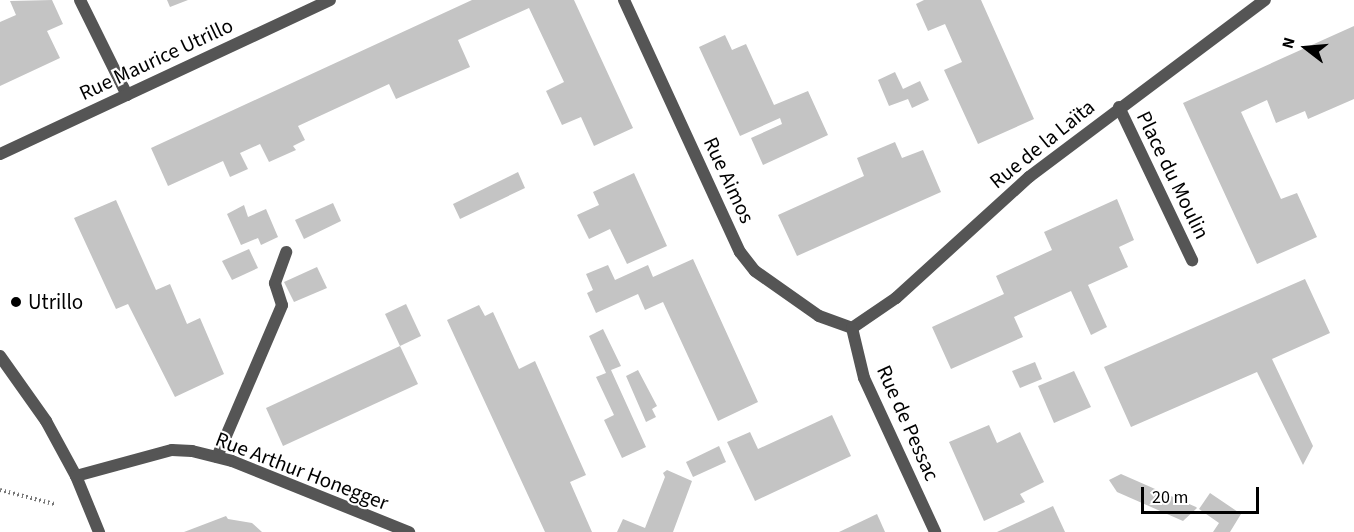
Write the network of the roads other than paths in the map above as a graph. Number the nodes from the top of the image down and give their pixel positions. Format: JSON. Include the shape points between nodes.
{"nodes":[{"id":1,"x":80,"y":0,"type":"edge"},
{"id":2,"x":330,"y":0,"type":"edge"},
{"id":3,"x":624,"y":0,"type":"edge"},
{"id":4,"x":1265,"y":0,"type":"edge"},
{"id":5,"x":127,"y":95,"type":"junction"},
{"id":6,"x":1119,"y":107,"type":"junction"},
{"id":7,"x":0,"y":154,"type":"edge"},
{"id":8,"x":286,"y":252,"type":"dead end"},
{"id":9,"x":1192,"y":260,"type":"dead end"},
{"id":10,"x":852,"y":328,"type":"junction"},
{"id":11,"x":0,"y":356,"type":"edge"},
{"id":12,"x":217,"y":457,"type":"junction"},
{"id":13,"x":76,"y":476,"type":"junction"},
{"id":14,"x":99,"y":532,"type":"edge"},
{"id":15,"x":409,"y":532,"type":"edge"},
{"id":16,"x":935,"y":532,"type":"edge"}],
"edges":[{"from":1,"to":5,"type":"street"},
{"from":2,"to":5,"type":"street","name":"Rue Maurice Utrillo"},
{"from":3,"to":10,"type":"street","name":"Rue Aimos","via":[[740,252],[754,271],[810,309]]},
{"from":4,"to":6,"type":"street","name":"Rue de la Laïta"},
{"from":5,"to":7,"type":"street","name":"Rue Maurice Utrillo"},
{"from":6,"to":9,"type":"street","name":"Place du Moulin"},
{"from":6,"to":10,"type":"street","name":"Rue de la Laïta","via":[[1029,177],[896,298]]},
{"from":8,"to":12,"type":"street","via":[[275,283],[282,305]]},
{"from":10,"to":16,"type":"street","name":"Rue de Pessac","via":[[864,378]]},
{"from":11,"to":13,"type":"street","via":[[46,421]]},
{"from":12,"to":13,"type":"street","name":"Rue Arthur Honegger","via":[[172,450]]},
{"from":12,"to":15,"type":"street","name":"Rue Arthur Honegger"},
{"from":13,"to":14,"type":"street"}]}
